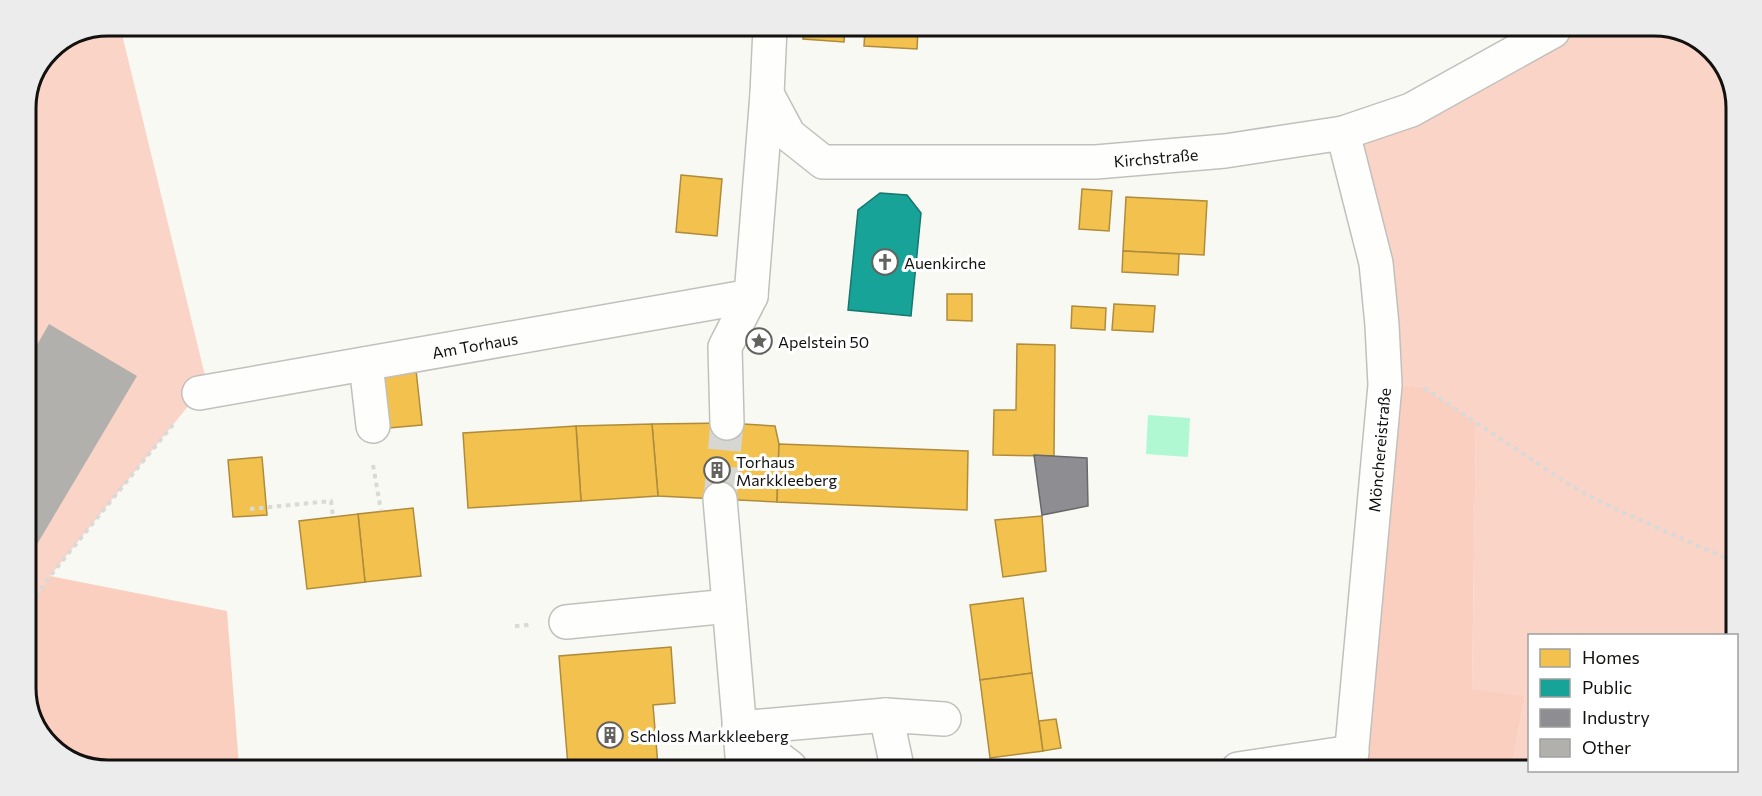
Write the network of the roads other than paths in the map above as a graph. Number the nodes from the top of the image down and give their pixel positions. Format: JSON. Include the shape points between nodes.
{"nodes":[{"id":1,"x":770,"y":36,"type":"edge"},
{"id":2,"x":1544,"y":36,"type":"edge"},
{"id":3,"x":767,"y":93,"type":"junction"},
{"id":4,"x":1342,"y":133,"type":"junction"},
{"id":5,"x":751,"y":296,"type":"junction"},
{"id":6,"x":366,"y":364,"type":"junction"},
{"id":7,"x":199,"y":393,"type":"road end"},
{"id":8,"x":727,"y":423,"type":"tunnel mouth"},
{"id":9,"x":373,"y":426,"type":"dead end"},
{"id":10,"x":720,"y":499,"type":"tunnel mouth"},
{"id":11,"x":729,"y":606,"type":"junction"},
{"id":12,"x":566,"y":621,"type":"dead end"},
{"id":13,"x":886,"y":715,"type":"junction"},
{"id":14,"x":944,"y":719,"type":"dead end"},
{"id":15,"x":739,"y":728,"type":"junction"},
{"id":16,"x":742,"y":760,"type":"edge"},
{"id":17,"x":781,"y":760,"type":"edge"},
{"id":18,"x":896,"y":760,"type":"edge"},
{"id":19,"x":1351,"y":760,"type":"edge"}],
"edges":[{"from":1,"to":3,"type":"street"},
{"from":2,"to":4,"type":"street","name":"Kirchstraße","via":[[1411,110]]},
{"from":3,"to":4,"type":"street","name":"Kirchstraße","via":[[789,135],[823,162],[1096,162],[1225,151]]},
{"from":3,"to":5,"type":"street"},
{"from":4,"to":19,"type":"street","name":"Mönchereistraße","via":[[1376,263],[1385,385]]},
{"from":5,"to":6,"type":"street","name":"Am Torhaus"},
{"from":5,"to":8,"type":"street","via":[[725,347]]},
{"from":6,"to":7,"type":"street","name":"Am Torhaus"},
{"from":6,"to":9,"type":"street"},
{"from":10,"to":11,"type":"street"},
{"from":11,"to":12,"type":"street"},
{"from":11,"to":15,"type":"street"},
{"from":13,"to":14,"type":"street"},
{"from":13,"to":15,"type":"street"},
{"from":13,"to":18,"type":"street"},
{"from":15,"to":16,"type":"street"},
{"from":15,"to":17,"type":"street"}]}
